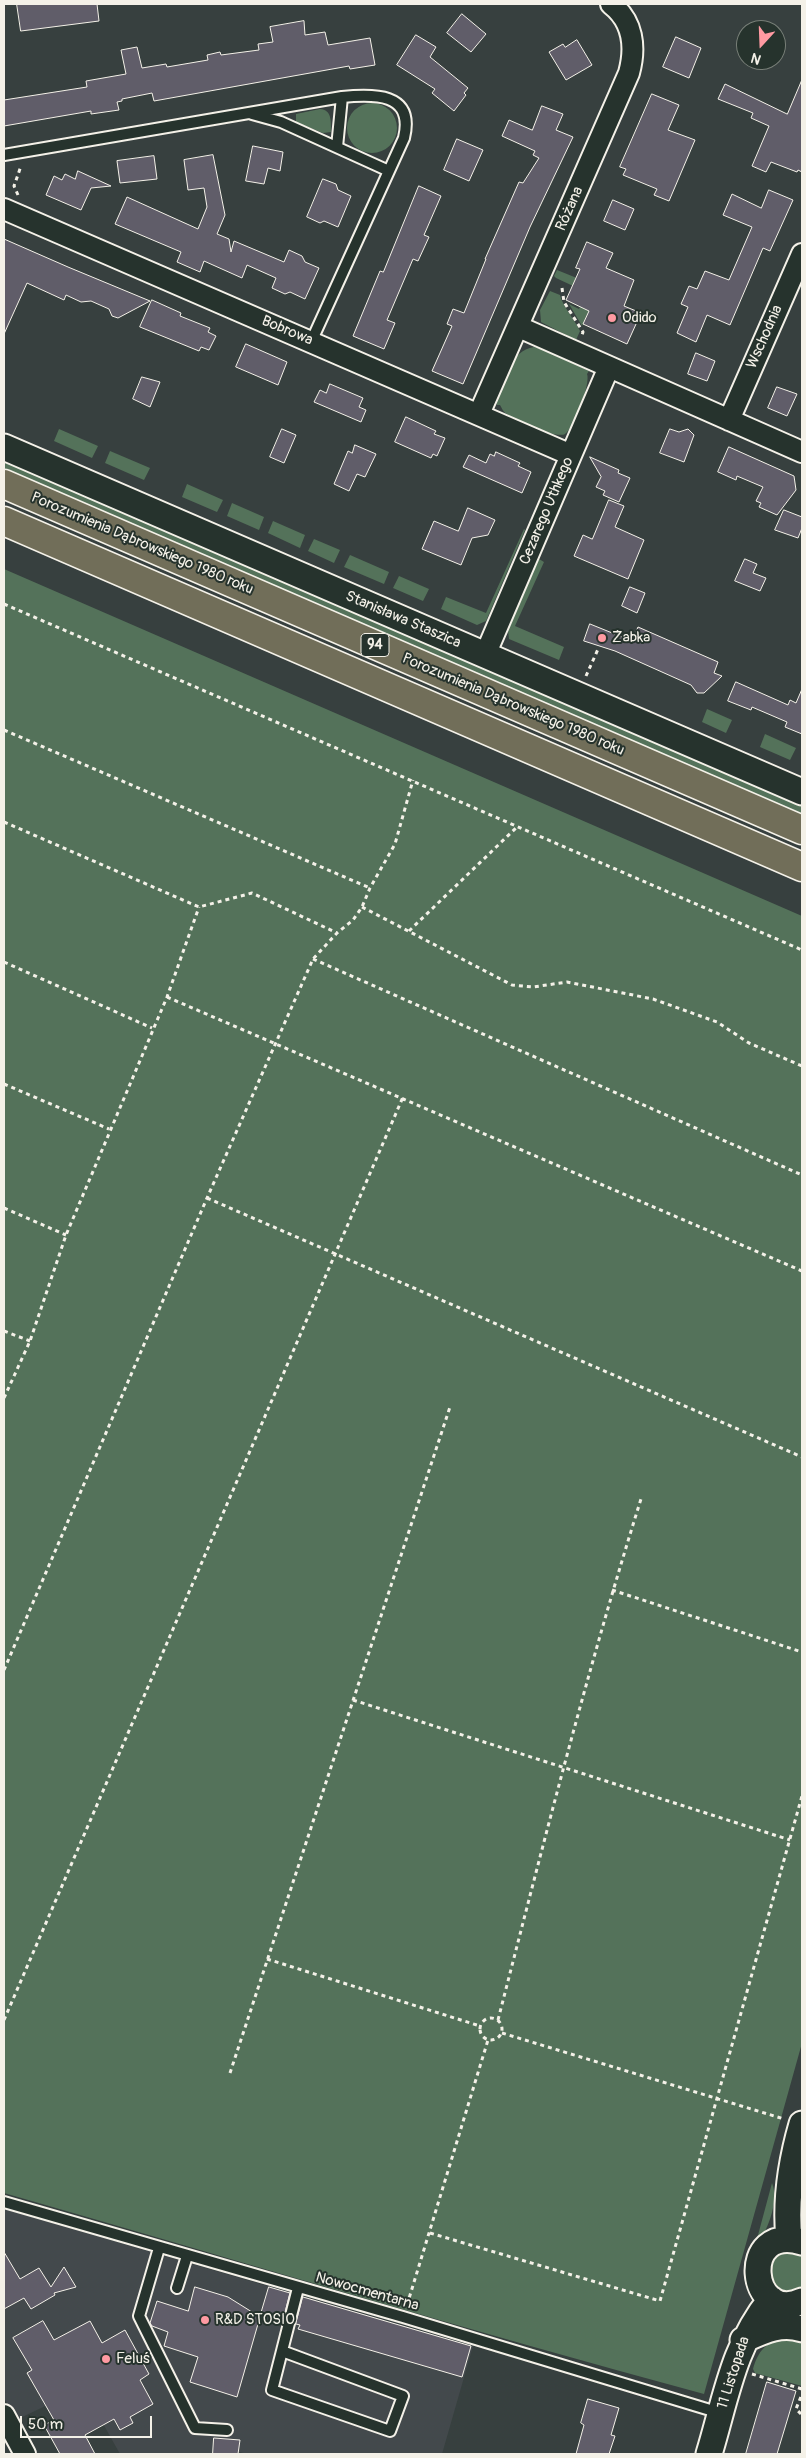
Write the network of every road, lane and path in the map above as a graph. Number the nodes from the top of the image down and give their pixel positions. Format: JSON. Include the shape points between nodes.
{"nodes":[{"id":1,"x":611,"y":4,"type":"edge"},
{"id":2,"x":342,"y":97,"type":"junction"},
{"id":3,"x":249,"y":113,"type":"junction"},
{"id":4,"x":337,"y":147,"type":"junction"},
{"id":5,"x":7,"y":155,"type":"edge"},
{"id":6,"x":4,"y":165,"type":"edge"},
{"id":7,"x":389,"y":171,"type":"junction"},
{"id":8,"x":4,"y":209,"type":"edge"},
{"id":9,"x":802,"y":254,"type":"edge"},
{"id":10,"x":562,"y":288,"type":"dead end"},
{"id":11,"x":518,"y":327,"type":"junction"},
{"id":12,"x":311,"y":342,"type":"junction"},
{"id":13,"x":574,"y":352,"type":"junction"},
{"id":14,"x":609,"y":367,"type":"junction"},
{"id":15,"x":479,"y":414,"type":"junction"},
{"id":16,"x":729,"y":420,"type":"junction"},
{"id":17,"x":4,"y":446,"type":"edge"},
{"id":18,"x":802,"y":452,"type":"edge"},
{"id":19,"x":571,"y":455,"type":"junction"},
{"id":20,"x":4,"y":484,"type":"edge"},
{"id":21,"x":4,"y":521,"type":"edge"},
{"id":22,"x":4,"y":604,"type":"edge"},
{"id":23,"x":599,"y":647,"type":"dead end"},
{"id":24,"x":484,"y":655,"type":"junction"},
{"id":25,"x":586,"y":676,"type":"dead end"},
{"id":26,"x":4,"y":730,"type":"edge"},
{"id":27,"x":413,"y":780,"type":"junction"},
{"id":28,"x":802,"y":792,"type":"edge"},
{"id":29,"x":4,"y":822,"type":"edge"},
{"id":30,"x":518,"y":826,"type":"junction"},
{"id":31,"x":802,"y":830,"type":"edge"},
{"id":32,"x":802,"y":868,"type":"edge"},
{"id":33,"x":370,"y":888,"type":"junction"},
{"id":34,"x":199,"y":907,"type":"junction"},
{"id":35,"x":362,"y":907,"type":"junction"},
{"id":36,"x":409,"y":931,"type":"junction"},
{"id":37,"x":337,"y":933,"type":"junction"},
{"id":38,"x":802,"y":950,"type":"edge"},
{"id":39,"x":314,"y":959,"type":"junction"},
{"id":40,"x":4,"y":962,"type":"edge"},
{"id":41,"x":167,"y":997,"type":"junction"},
{"id":42,"x":152,"y":1028,"type":"junction"},
{"id":43,"x":275,"y":1043,"type":"junction"},
{"id":44,"x":802,"y":1066,"type":"edge"},
{"id":45,"x":4,"y":1084,"type":"edge"},
{"id":46,"x":402,"y":1097,"type":"junction"},
{"id":47,"x":109,"y":1129,"type":"junction"},
{"id":48,"x":802,"y":1175,"type":"edge"},
{"id":49,"x":207,"y":1198,"type":"junction"},
{"id":50,"x":4,"y":1208,"type":"edge"},
{"id":51,"x":66,"y":1235,"type":"junction"},
{"id":52,"x":336,"y":1255,"type":"junction"},
{"id":53,"x":802,"y":1271,"type":"edge"},
{"id":54,"x":4,"y":1332,"type":"edge"},
{"id":55,"x":30,"y":1341,"type":"junction"},
{"id":56,"x":4,"y":1398,"type":"edge"},
{"id":57,"x":450,"y":1407,"type":"dead end"},
{"id":58,"x":802,"y":1457,"type":"edge"},
{"id":59,"x":641,"y":1499,"type":"dead end"},
{"id":60,"x":612,"y":1590,"type":"junction"},
{"id":61,"x":802,"y":1652,"type":"edge"},
{"id":62,"x":4,"y":1670,"type":"edge"},
{"id":63,"x":353,"y":1700,"type":"junction"},
{"id":64,"x":564,"y":1767,"type":"junction"},
{"id":65,"x":802,"y":1796,"type":"edge"},
{"id":66,"x":790,"y":1840,"type":"junction"},
{"id":67,"x":267,"y":1959,"type":"junction"},
{"id":68,"x":4,"y":2020,"type":"edge"},
{"id":69,"x":498,"y":2020,"type":"junction"},
{"id":70,"x":480,"y":2026,"type":"junction"},
{"id":71,"x":502,"y":2033,"type":"junction"},
{"id":72,"x":488,"y":2040,"type":"junction"},
{"id":73,"x":230,"y":2073,"type":"dead end"},
{"id":74,"x":718,"y":2100,"type":"junction"},
{"id":75,"x":796,"y":2127,"type":"edge"},
{"id":76,"x":4,"y":2202,"type":"edge"},
{"id":77,"x":430,"y":2233,"type":"junction"},
{"id":78,"x":796,"y":2241,"type":"edge"},
{"id":79,"x":159,"y":2248,"type":"junction"},
{"id":80,"x":187,"y":2256,"type":"junction"},
{"id":81,"x":177,"y":2288,"type":"dead end"},
{"id":82,"x":298,"y":2288,"type":"junction"},
{"id":83,"x":791,"y":2306,"type":"edge"},
{"id":84,"x":403,"y":2318,"type":"junction"},
{"id":85,"x":802,"y":2329,"type":"edge"},
{"id":86,"x":743,"y":2340,"type":"junction"},
{"id":87,"x":282,"y":2351,"type":"junction"},
{"id":88,"x":758,"y":2376,"type":"dead end"},
{"id":89,"x":802,"y":2389,"type":"edge"},
{"id":90,"x":802,"y":2394,"type":"edge"},
{"id":91,"x":721,"y":2413,"type":"junction"},
{"id":92,"x":801,"y":2414,"type":"dead end"},
{"id":93,"x":4,"y":2415,"type":"edge"},
{"id":94,"x":228,"y":2430,"type":"dead end"},
{"id":95,"x":25,"y":2454,"type":"edge"},
{"id":96,"x":709,"y":2454,"type":"edge"}],
"edges":[{"from":1,"to":11,"type":"street","name":"Różana","via":[[624,18],[633,41],[629,73]]},
{"from":2,"to":3,"type":"lane"},
{"from":2,"to":4,"type":"lane"},
{"from":2,"to":7,"type":"lane","via":[[381,95],[400,106],[407,126]]},
{"from":3,"to":4,"type":"lane","via":[[282,122]]},
{"from":3,"to":5,"type":"lane"},
{"from":4,"to":7,"type":"lane"},
{"from":5,"to":6,"type":"lane"},
{"from":7,"to":12,"type":"lane"},
{"from":8,"to":12,"type":"street","name":"Bobrowa"},
{"from":9,"to":16,"type":"street","name":"Wschodnia"},
{"from":10,"to":13,"type":"path","via":[[564,302],[583,332]]},
{"from":11,"to":13,"type":"street"},
{"from":11,"to":15,"type":"street","name":"Różana"},
{"from":12,"to":15,"type":"street","name":"Bobrowa"},
{"from":13,"to":14,"type":"street"},
{"from":14,"to":16,"type":"street"},
{"from":14,"to":19,"type":"street","name":"Cezarego Uthkego"},
{"from":15,"to":19,"type":"street","name":"Bobrowa"},
{"from":16,"to":18,"type":"street"},
{"from":17,"to":24,"type":"street","name":"Stanisława Staszica"},
{"from":19,"to":24,"type":"street","name":"Cezarego Uthkego"},
{"from":20,"to":31,"type":"main road","name":"Porozumienia Dąbrowskiego 1980 roku","number":"94"},
{"from":21,"to":32,"type":"main road","number":"94"},
{"from":22,"to":27,"type":"path"},
{"from":23,"to":25,"type":"path"},
{"from":24,"to":28,"type":"street","name":"Stanisława Staszica"},
{"from":26,"to":33,"type":"path"},
{"from":27,"to":30,"type":"path"},
{"from":27,"to":33,"type":"path","via":[[396,844]]},
{"from":29,"to":34,"type":"path"},
{"from":30,"to":36,"type":"path"},
{"from":30,"to":38,"type":"path"},
{"from":33,"to":35,"type":"path"},
{"from":34,"to":37,"type":"path","via":[[252,893]]},
{"from":34,"to":41,"type":"path"},
{"from":35,"to":36,"type":"path"},
{"from":35,"to":37,"type":"path","via":[[353,920]]},
{"from":36,"to":44,"type":"path","via":[[512,985],[533,987],[567,982],[652,999],[717,1022],[749,1043]]},
{"from":37,"to":39,"type":"path"},
{"from":39,"to":43,"type":"path"},
{"from":39,"to":48,"type":"path"},
{"from":40,"to":42,"type":"path"},
{"from":41,"to":42,"type":"path"},
{"from":41,"to":43,"type":"path"},
{"from":42,"to":47,"type":"path"},
{"from":43,"to":46,"type":"path"},
{"from":43,"to":49,"type":"path"},
{"from":45,"to":47,"type":"path"},
{"from":46,"to":52,"type":"path"},
{"from":46,"to":53,"type":"path"},
{"from":47,"to":51,"type":"path"},
{"from":49,"to":52,"type":"path"},
{"from":49,"to":62,"type":"path"},
{"from":50,"to":51,"type":"path"},
{"from":51,"to":55,"type":"path"},
{"from":52,"to":58,"type":"path"},
{"from":52,"to":68,"type":"path"},
{"from":54,"to":55,"type":"path"},
{"from":55,"to":56,"type":"path"},
{"from":57,"to":63,"type":"path"},
{"from":59,"to":60,"type":"path"},
{"from":60,"to":61,"type":"path"},
{"from":60,"to":64,"type":"path"},
{"from":63,"to":64,"type":"path"},
{"from":63,"to":67,"type":"path"},
{"from":64,"to":66,"type":"path"},
{"from":64,"to":69,"type":"path"},
{"from":65,"to":66,"type":"path"},
{"from":66,"to":74,"type":"path"},
{"from":67,"to":70,"type":"path"},
{"from":67,"to":73,"type":"path"},
{"from":69,"to":70,"type":"path","via":[[487,2018]]},
{"from":69,"to":71,"type":"path"},
{"from":70,"to":72,"type":"path","via":[[480,2032]]},
{"from":71,"to":72,"type":"path","via":[[494,2040]]},
{"from":71,"to":74,"type":"path"},
{"from":72,"to":77,"type":"path"},
{"from":74,"to":75,"type":"path"},
{"from":74,"to":77,"type":"path","via":[[660,2300]]},
{"from":75,"to":78,"type":"street","via":[[788,2194]]},
{"from":76,"to":79,"type":"lane","name":"Nowocmentarna"},
{"from":77,"to":84,"type":"path"},
{"from":78,"to":83,"type":"street","via":[[779,2241],[768,2247],[760,2256],[757,2267],[757,2279],[762,2290]]},
{"from":79,"to":80,"type":"lane","name":"Nowocmentarna"},
{"from":79,"to":94,"type":"lane","via":[[139,2316],[195,2428]]},
{"from":80,"to":81,"type":"lane"},
{"from":80,"to":82,"type":"lane","name":"Nowocmentarna"},
{"from":82,"to":84,"type":"lane","name":"Nowocmentarna"},
{"from":82,"to":87,"type":"lane"},
{"from":83,"to":86,"type":"street","name":"11 Listopada","via":[[757,2316]]},
{"from":84,"to":91,"type":"lane","name":"Nowocmentarna"},
{"from":85,"to":86,"type":"street","via":[[776,2327]]},
{"from":86,"to":91,"type":"street","name":"11 Listopada"},
{"from":87,"to":87,"type":"lane","via":[[272,2390],[390,2431],[403,2396]]},
{"from":88,"to":89,"type":"path"},
{"from":90,"to":92,"type":"path","via":[[796,2409]]},
{"from":91,"to":96,"type":"street","name":"11 Listopada"},
{"from":93,"to":95,"type":"street"}]}
